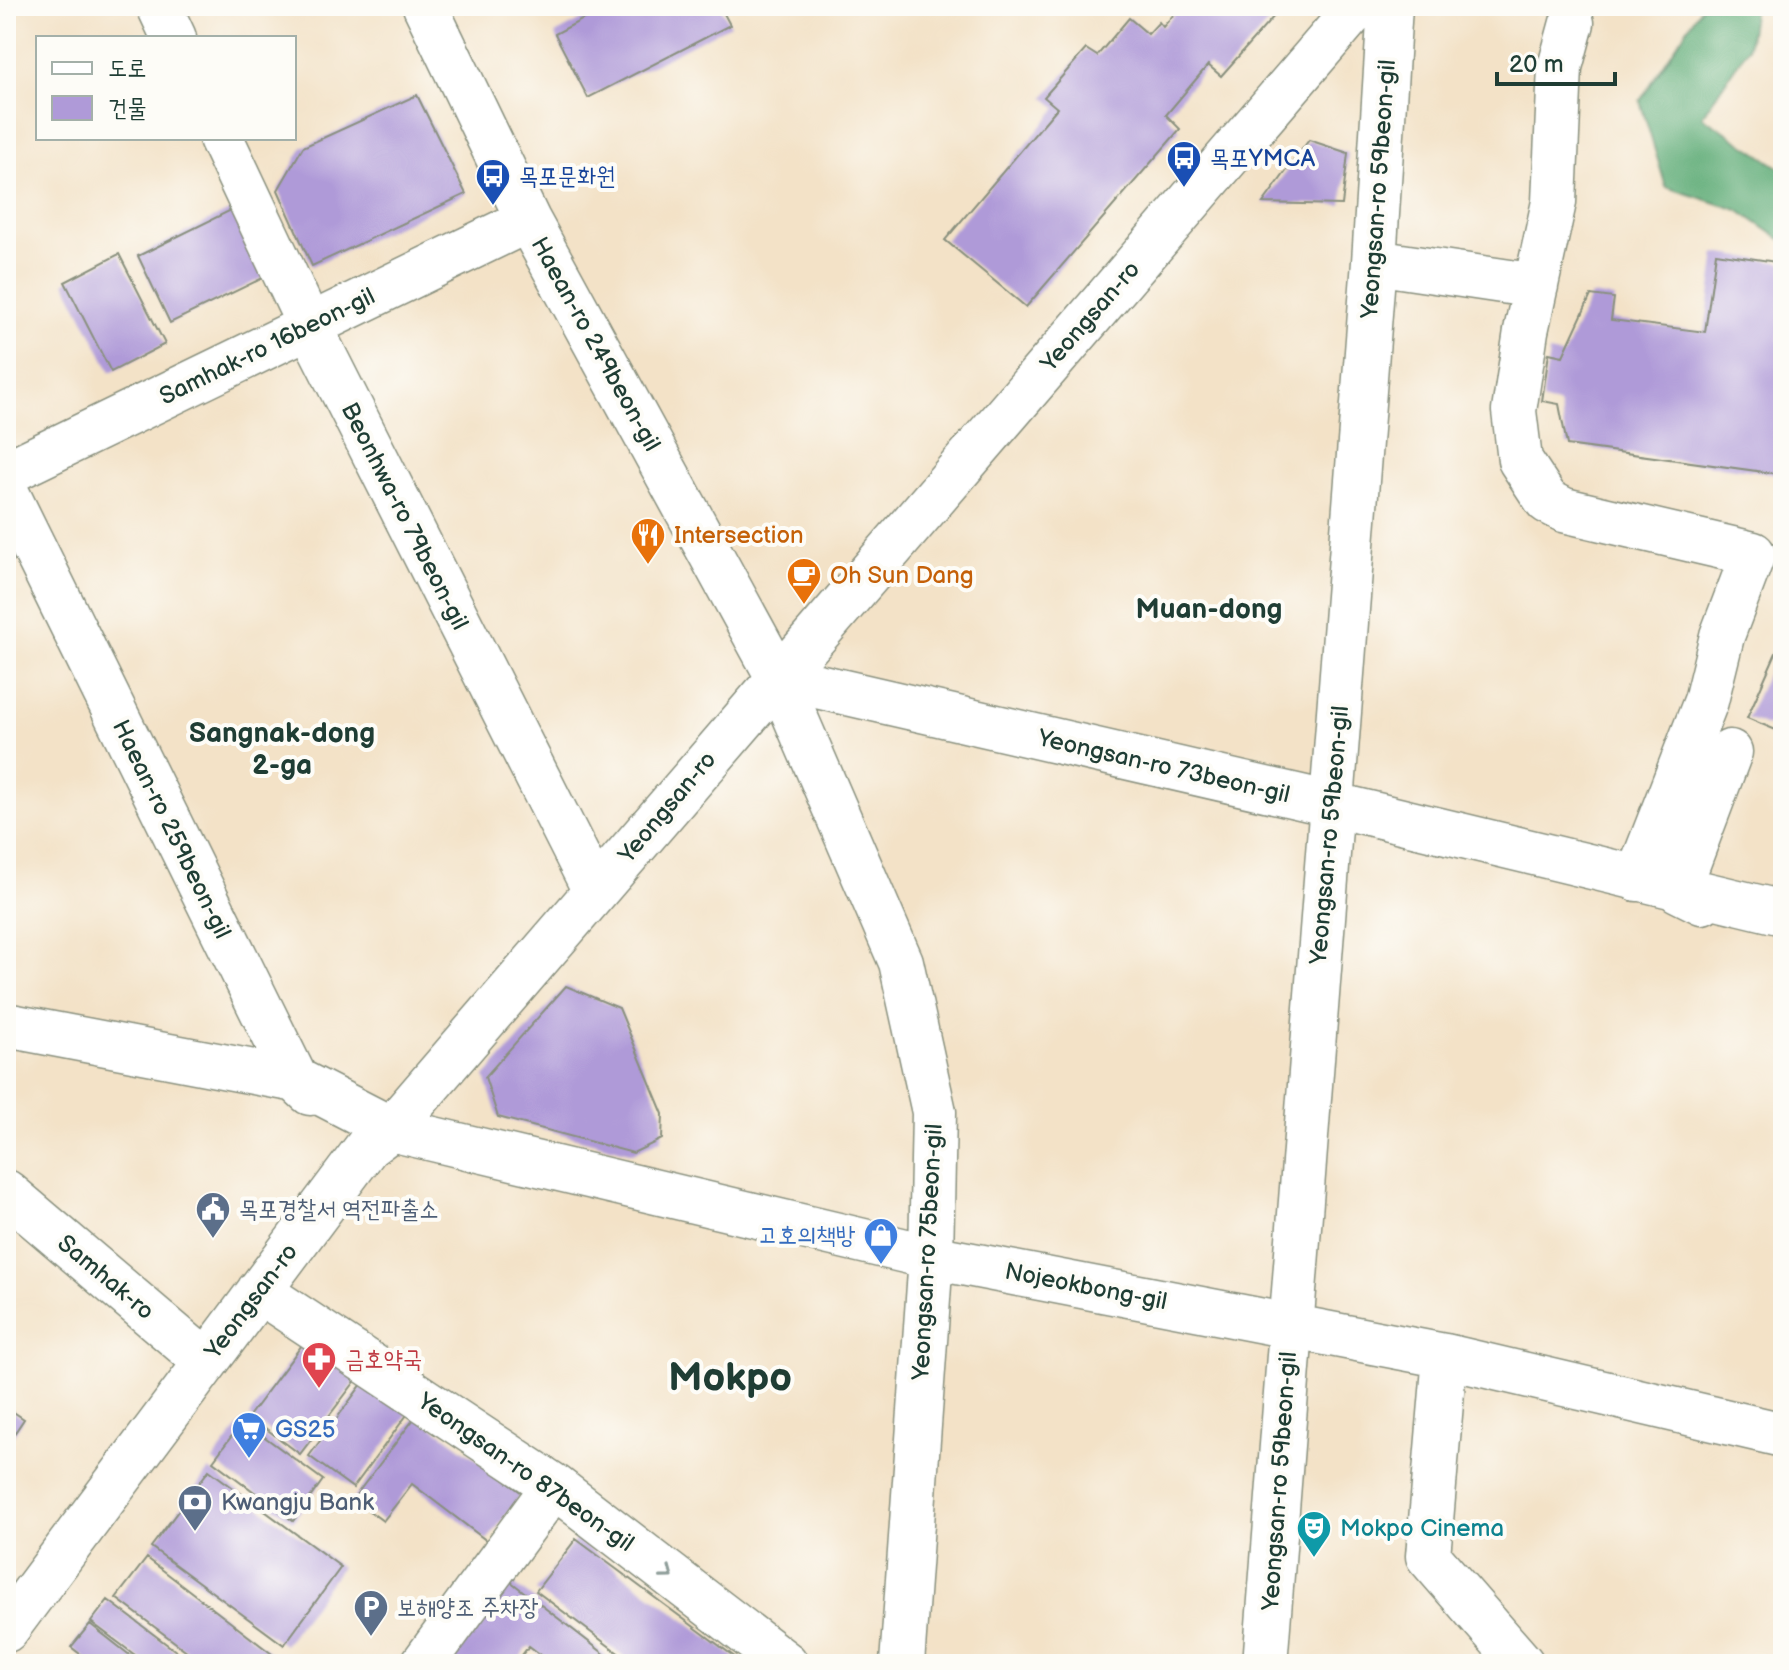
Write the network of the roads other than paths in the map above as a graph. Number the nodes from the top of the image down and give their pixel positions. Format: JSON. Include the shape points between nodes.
{"nodes":[{"id":1,"x":159,"y":6,"type":"edge"},
{"id":2,"x":425,"y":6,"type":"edge"},
{"id":3,"x":1358,"y":6,"type":"edge"},
{"id":4,"x":1390,"y":6,"type":"edge"},
{"id":5,"x":1572,"y":23,"type":"dead end"},
{"id":6,"x":173,"y":36,"type":"edge"},
{"id":7,"x":222,"y":140,"type":"edge"},
{"id":8,"x":528,"y":220,"type":"junction"},
{"id":9,"x":1374,"y":262,"type":"junction"},
{"id":10,"x":1536,"y":286,"type":"junction"},
{"id":11,"x":309,"y":325,"type":"junction"},
{"id":12,"x":6,"y":473,"type":"edge"},
{"id":13,"x":6,"y":491,"type":"edge"},
{"id":14,"x":778,"y":677,"type":"junction"},
{"id":15,"x":1730,"y":752,"type":"dead end"},
{"id":16,"x":1331,"y":804,"type":"junction"},
{"id":17,"x":1658,"y":884,"type":"junction"},
{"id":18,"x":595,"y":891,"type":"junction"},
{"id":19,"x":1783,"y":913,"type":"edge"},
{"id":20,"x":1783,"y":938,"type":"edge"},
{"id":21,"x":6,"y":1025,"type":"edge"},
{"id":22,"x":296,"y":1080,"type":"junction"},
{"id":23,"x":379,"y":1138,"type":"junction"},
{"id":24,"x":6,"y":1192,"type":"edge"},
{"id":25,"x":931,"y":1257,"type":"junction"},
{"id":26,"x":259,"y":1291,"type":"junction"},
{"id":27,"x":1290,"y":1325,"type":"junction"},
{"id":28,"x":1445,"y":1356,"type":"junction"},
{"id":29,"x":205,"y":1361,"type":"junction"},
{"id":30,"x":1783,"y":1435,"type":"edge"},
{"id":31,"x":554,"y":1486,"type":"junction"},
{"id":32,"x":6,"y":1630,"type":"edge"},
{"id":33,"x":423,"y":1664,"type":"edge"},
{"id":34,"x":786,"y":1664,"type":"edge"},
{"id":35,"x":902,"y":1664,"type":"edge"},
{"id":36,"x":1265,"y":1664,"type":"edge"},
{"id":37,"x":1522,"y":1664,"type":"edge"}],
"edges":[{"from":1,"to":6,"type":"street"},
{"from":2,"to":8,"type":"street","name":"Haean-ro 249beon-gil"},
{"from":3,"to":14,"type":"street","name":"Yeongsan-ro"},
{"from":4,"to":9,"type":"street","name":"Yeongsan-ro 59beon-gil"},
{"from":5,"to":10,"type":"street","via":[[1560,67],[1554,202]]},
{"from":7,"to":11,"type":"street","name":"Beonhwa-ro 79beon-gil"},
{"from":8,"to":11,"type":"street","name":"Samhak-ro 16beon-gil"},
{"from":8,"to":14,"type":"street","name":"Haean-ro 249beon-gil"},
{"from":9,"to":10,"type":"street"},
{"from":9,"to":16,"type":"street","name":"Yeongsan-ro 59beon-gil"},
{"from":10,"to":17,"type":"street","via":[[1514,411],[1520,460],[1547,501],[1564,510],[1753,554],[1722,636]]},
{"from":11,"to":12,"type":"street","name":"Samhak-ro 16beon-gil"},
{"from":11,"to":18,"type":"street","name":"Beonhwa-ro 79beon-gil"},
{"from":13,"to":22,"type":"street","name":"Haean-ro 259beon-gil"},
{"from":14,"to":16,"type":"street","name":"Yeongsan-ro 73beon-gil"},
{"from":14,"to":18,"type":"street","name":"Yeongsan-ro"},
{"from":14,"to":25,"type":"street","name":"Yeongsan-ro 75beon-gil","via":[[901,962],[934,1112]]},
{"from":15,"to":17,"type":"street"},
{"from":16,"to":17,"type":"street","name":"Yeongsan-ro 73beon-gil"},
{"from":16,"to":27,"type":"street","name":"Yeongsan-ro 59beon-gil"},
{"from":17,"to":19,"type":"street","name":"Yeongsan-ro 73beon-gil"},
{"from":17,"to":20,"type":"street"},
{"from":18,"to":23,"type":"street","name":"Yeongsan-ro"},
{"from":21,"to":22,"type":"street","name":"Nojeokbong-gil"},
{"from":22,"to":23,"type":"street","name":"Nojeokbong-gil"},
{"from":23,"to":25,"type":"street","name":"Nojeokbong-gil"},
{"from":23,"to":26,"type":"street","name":"Yeongsan-ro"},
{"from":24,"to":29,"type":"street","name":"Samhak-ro"},
{"from":25,"to":27,"type":"street","name":"Nojeokbong-gil"},
{"from":25,"to":35,"type":"street","name":"Yeongsan-ro 75beon-gil"},
{"from":26,"to":29,"type":"street","name":"Yeongsan-ro"},
{"from":26,"to":31,"type":"street","name":"Yeongsan-ro 87beon-gil"},
{"from":27,"to":28,"type":"street","name":"Nojeokbong-gil"},
{"from":27,"to":36,"type":"street","name":"Yeongsan-ro 59beon-gil"},
{"from":28,"to":30,"type":"street","name":"Nojeokbong-gil"},
{"from":28,"to":37,"type":"street","via":[[1428,1556]]},
{"from":29,"to":32,"type":"street","name":"Yeongsan-ro"},
{"from":31,"to":33,"type":"street"},
{"from":31,"to":34,"type":"street","name":"Yeongsan-ro 87beon-gil","one_way":true}]}
